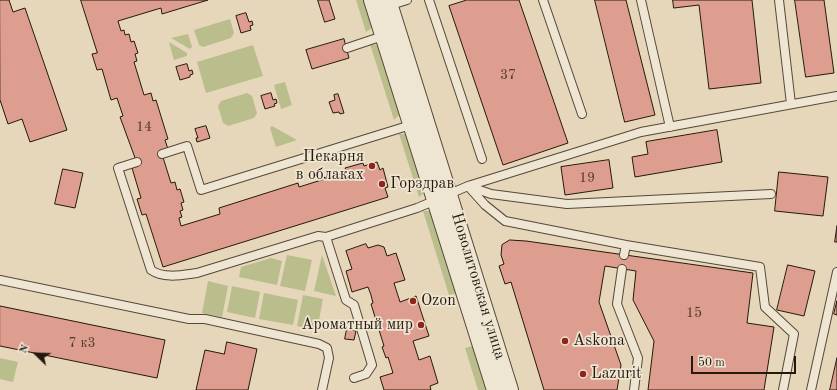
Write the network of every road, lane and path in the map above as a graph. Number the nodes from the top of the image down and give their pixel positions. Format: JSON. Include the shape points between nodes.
{"nodes":[{"id":1,"x":407,"y":0,"type":"edge"},
{"id":2,"x":429,"y":0,"type":"edge"},
{"id":3,"x":543,"y":0,"type":"edge"},
{"id":4,"x":641,"y":0,"type":"edge"},
{"id":5,"x":779,"y":0,"type":"edge"},
{"id":6,"x":381,"y":4,"type":"edge"},
{"id":7,"x":391,"y":33,"type":"junction"},
{"id":8,"x":347,"y":48,"type":"dead end"},
{"id":9,"x":837,"y":96,"type":"edge"},
{"id":10,"x":791,"y":104,"type":"junction"},
{"id":11,"x":582,"y":114,"type":"dead end"},
{"id":12,"x":419,"y":122,"type":"junction"},
{"id":13,"x":670,"y":127,"type":"junction"},
{"id":14,"x":162,"y":154,"type":"dead end"},
{"id":15,"x":482,"y":159,"type":"dead end"},
{"id":16,"x":137,"y":162,"type":"dead end"},
{"id":17,"x":468,"y":186,"type":"junction"},
{"id":18,"x":771,"y":194,"type":"dead end"},
{"id":19,"x":443,"y":197,"type":"junction"},
{"id":20,"x":326,"y":236,"type":"junction"},
{"id":21,"x":626,"y":245,"type":"junction"},
{"id":22,"x":624,"y":255,"type":"dead end"},
{"id":23,"x":622,"y":269,"type":"dead end"},
{"id":24,"x":837,"y":272,"type":"edge"},
{"id":25,"x":0,"y":280,"type":"edge"},
{"id":26,"x":354,"y":378,"type":"dead end"},
{"id":27,"x":322,"y":390,"type":"edge"},
{"id":28,"x":495,"y":390,"type":"edge"},
{"id":29,"x":510,"y":390,"type":"edge"},
{"id":30,"x":634,"y":390,"type":"edge"},
{"id":31,"x":783,"y":390,"type":"edge"},
{"id":32,"x":811,"y":390,"type":"edge"}],
"edges":[{"from":1,"to":6,"type":"lane"},
{"from":2,"to":15,"type":"lane"},
{"from":3,"to":11,"type":"lane"},
{"from":4,"to":13,"type":"lane"},
{"from":5,"to":10,"type":"lane"},
{"from":6,"to":7,"type":"street","name":"Новолитовская улица"},
{"from":7,"to":8,"type":"lane"},
{"from":7,"to":12,"type":"street","name":"Новолитовская улица"},
{"from":9,"to":10,"type":"lane"},
{"from":10,"to":13,"type":"lane"},
{"from":12,"to":14,"type":"lane","via":[[201,190],[187,146]]},
{"from":12,"to":19,"type":"street","name":"Новолитовская улица"},
{"from":13,"to":17,"type":"lane","via":[[641,132]]},
{"from":16,"to":20,"type":"lane","via":[[118,168],[151,270],[158,275],[180,276],[197,273],[318,236]]},
{"from":17,"to":18,"type":"lane","via":[[491,194],[567,204]]},
{"from":17,"to":19,"type":"lane"},
{"from":17,"to":21,"type":"lane","via":[[485,205],[505,221]]},
{"from":19,"to":20,"type":"lane","via":[[417,208]]},
{"from":19,"to":28,"type":"street","name":"Новолитовская улица"},
{"from":19,"to":29,"type":"street","name":"Новолитовская улица"},
{"from":20,"to":26,"type":"lane","via":[[346,300],[354,305],[372,365],[366,374]]},
{"from":21,"to":22,"type":"lane"},
{"from":21,"to":31,"type":"lane","via":[[760,267],[765,307],[794,334]]},
{"from":23,"to":30,"type":"lane","via":[[617,304],[638,358]]},
{"from":24,"to":32,"type":"lane"},
{"from":25,"to":27,"type":"lane","via":[[189,319],[205,319],[319,344],[327,348],[329,358]]}]}
